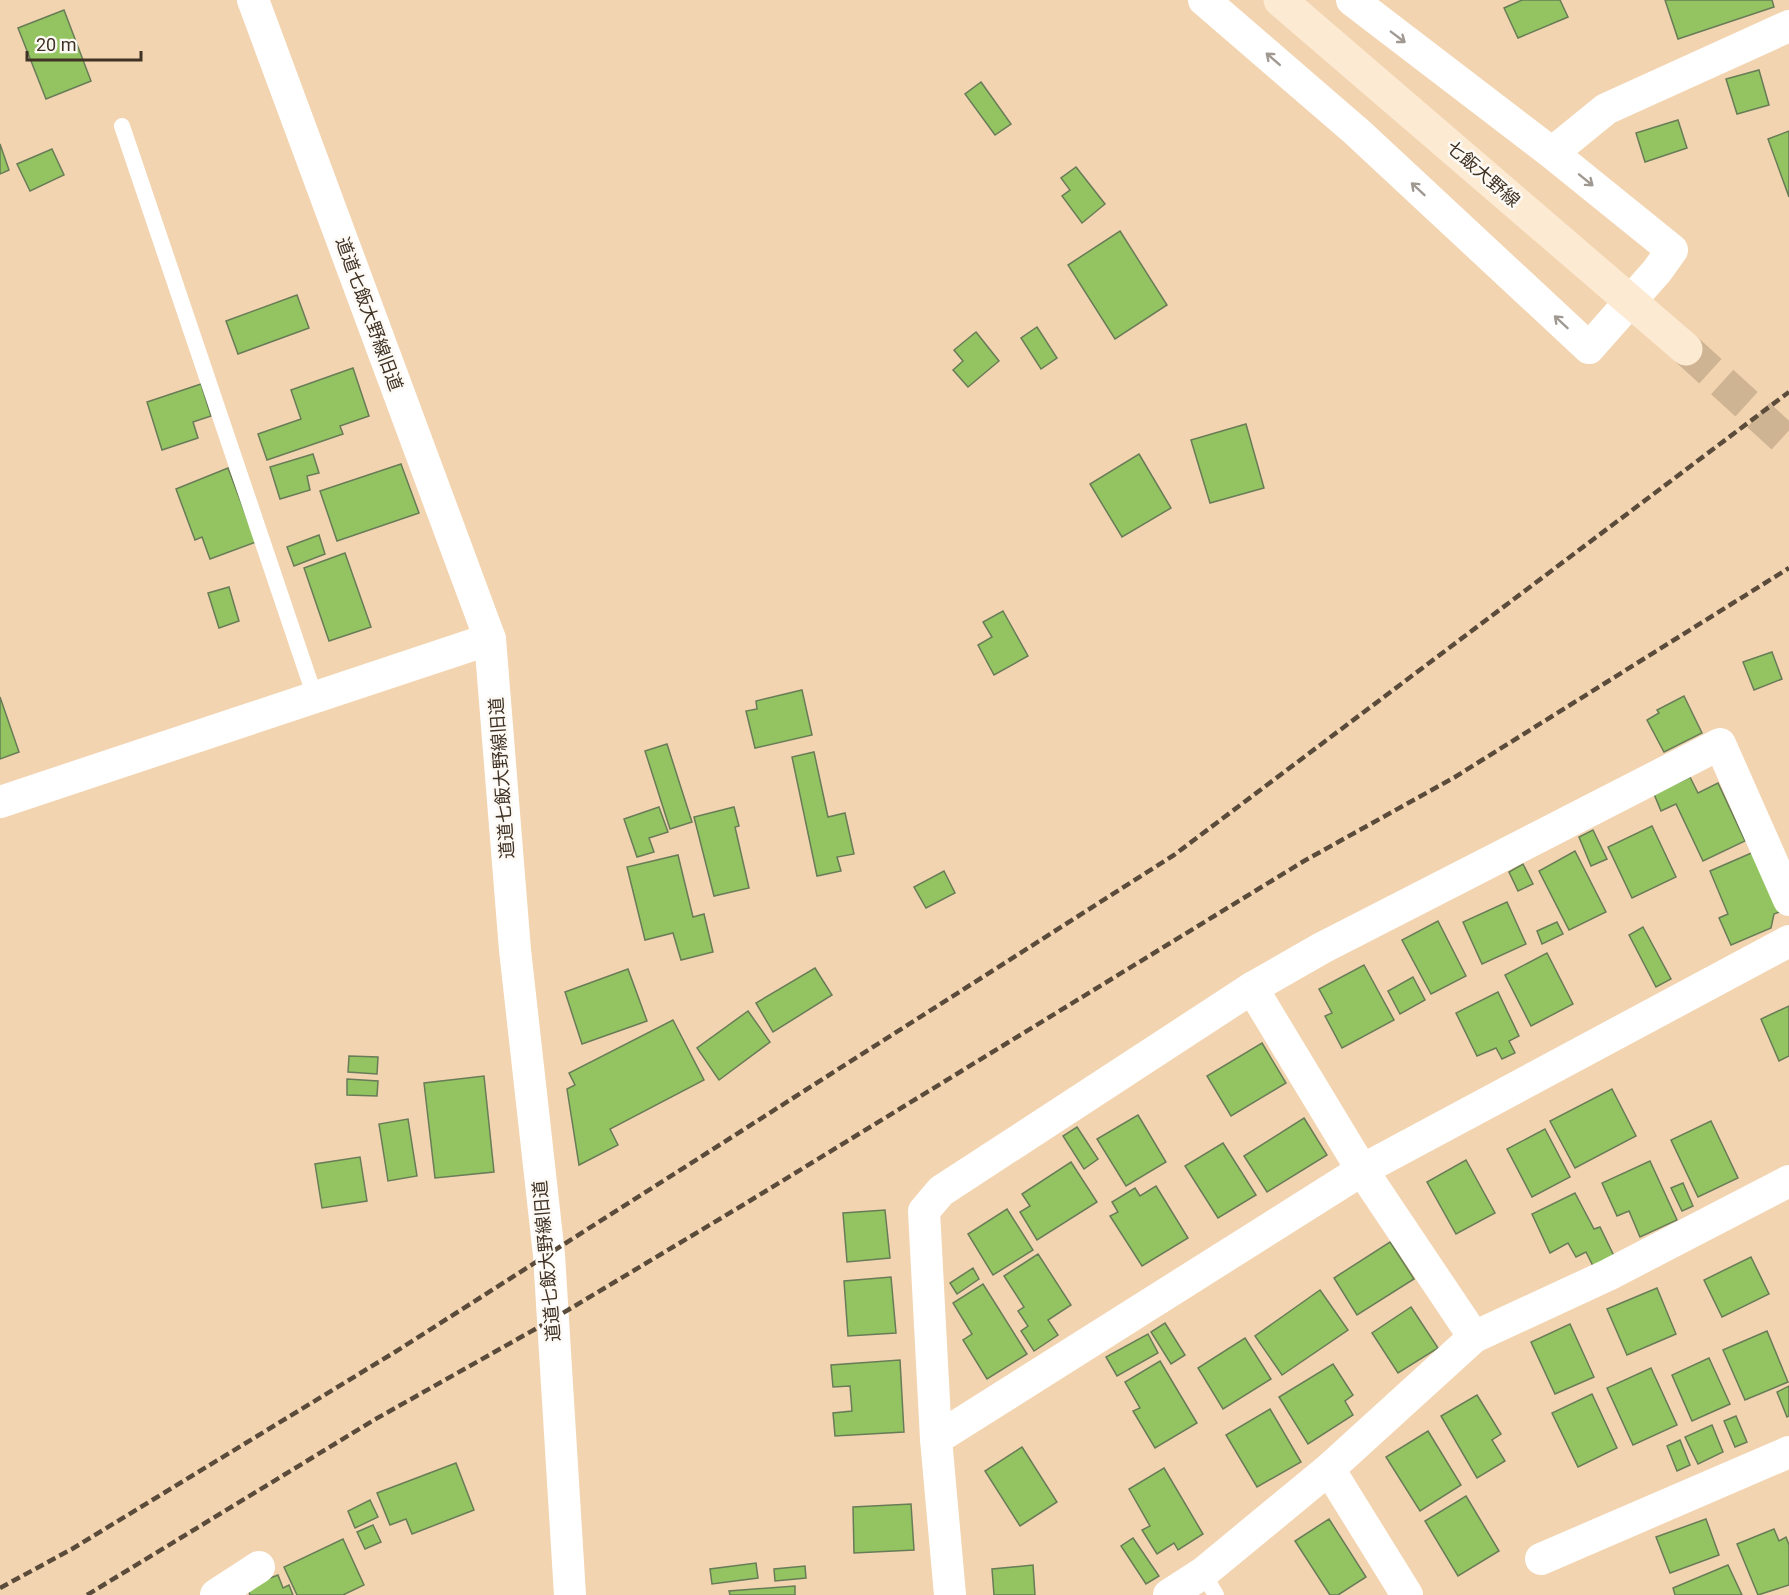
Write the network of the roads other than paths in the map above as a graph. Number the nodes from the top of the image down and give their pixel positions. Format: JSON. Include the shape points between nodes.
{"nodes":[{"id":1,"x":254,"y":0,"type":"edge"},
{"id":2,"x":1204,"y":0,"type":"edge"},
{"id":3,"x":1280,"y":0,"type":"edge"},
{"id":4,"x":1353,"y":0,"type":"edge"},
{"id":5,"x":1789,"y":26,"type":"edge"},
{"id":6,"x":122,"y":126,"type":"dead end"},
{"id":7,"x":1552,"y":153,"type":"junction"},
{"id":8,"x":1686,"y":349,"type":"tunnel mouth"},
{"id":9,"x":490,"y":639,"type":"junction"},
{"id":10,"x":315,"y":697,"type":"junction"},
{"id":11,"x":0,"y":802,"type":"edge"},
{"id":12,"x":1789,"y":900,"type":"edge"},
{"id":13,"x":1789,"y":941,"type":"edge"},
{"id":14,"x":1252,"y":988,"type":"junction"},
{"id":15,"x":1362,"y":1170,"type":"junction"},
{"id":16,"x":1789,"y":1181,"type":"edge"},
{"id":17,"x":1474,"y":1337,"type":"junction"},
{"id":18,"x":936,"y":1439,"type":"junction"},
{"id":19,"x":1789,"y":1452,"type":"edge"},
{"id":20,"x":1329,"y":1469,"type":"junction"},
{"id":21,"x":1541,"y":1559,"type":"dead end"},
{"id":22,"x":259,"y":1567,"type":"dead end"},
{"id":23,"x":1210,"y":1584,"type":"edge"},
{"id":24,"x":216,"y":1595,"type":"edge"},
{"id":25,"x":570,"y":1595,"type":"edge"},
{"id":26,"x":950,"y":1595,"type":"edge"},
{"id":27,"x":1169,"y":1595,"type":"edge"},
{"id":28,"x":1407,"y":1595,"type":"edge"}],
"edges":[{"from":1,"to":9,"type":"street","name":"道道七飯大野線旧道"},
{"from":7,"to":2,"type":"street","one_way":true,"via":[[1672,250],[1589,348],[1358,132]]},
{"from":3,"to":8,"type":"main road","name":"七飯大野線"},
{"from":4,"to":7,"type":"street","one_way":true},
{"from":5,"to":7,"type":"street","via":[[1606,109]]},
{"from":6,"to":10,"type":"lane"},
{"from":9,"to":10,"type":"street"},
{"from":9,"to":25,"type":"street","name":"道道七飯大野線旧道","via":[[515,950],[549,1255]]},
{"from":10,"to":11,"type":"street"},
{"from":12,"to":14,"type":"street","via":[[1720,744],[1322,948]]},
{"from":13,"to":15,"type":"street"},
{"from":14,"to":15,"type":"street"},
{"from":14,"to":18,"type":"street","via":[[941,1191],[924,1211]]},
{"from":15,"to":17,"type":"street"},
{"from":15,"to":18,"type":"street"},
{"from":16,"to":17,"type":"street","via":[[1608,1275]]},
{"from":17,"to":20,"type":"street"},
{"from":18,"to":26,"type":"street"},
{"from":19,"to":21,"type":"street"},
{"from":20,"to":23,"type":"street"},
{"from":20,"to":28,"type":"street"},
{"from":22,"to":24,"type":"street"},
{"from":23,"to":27,"type":"street"}]}
